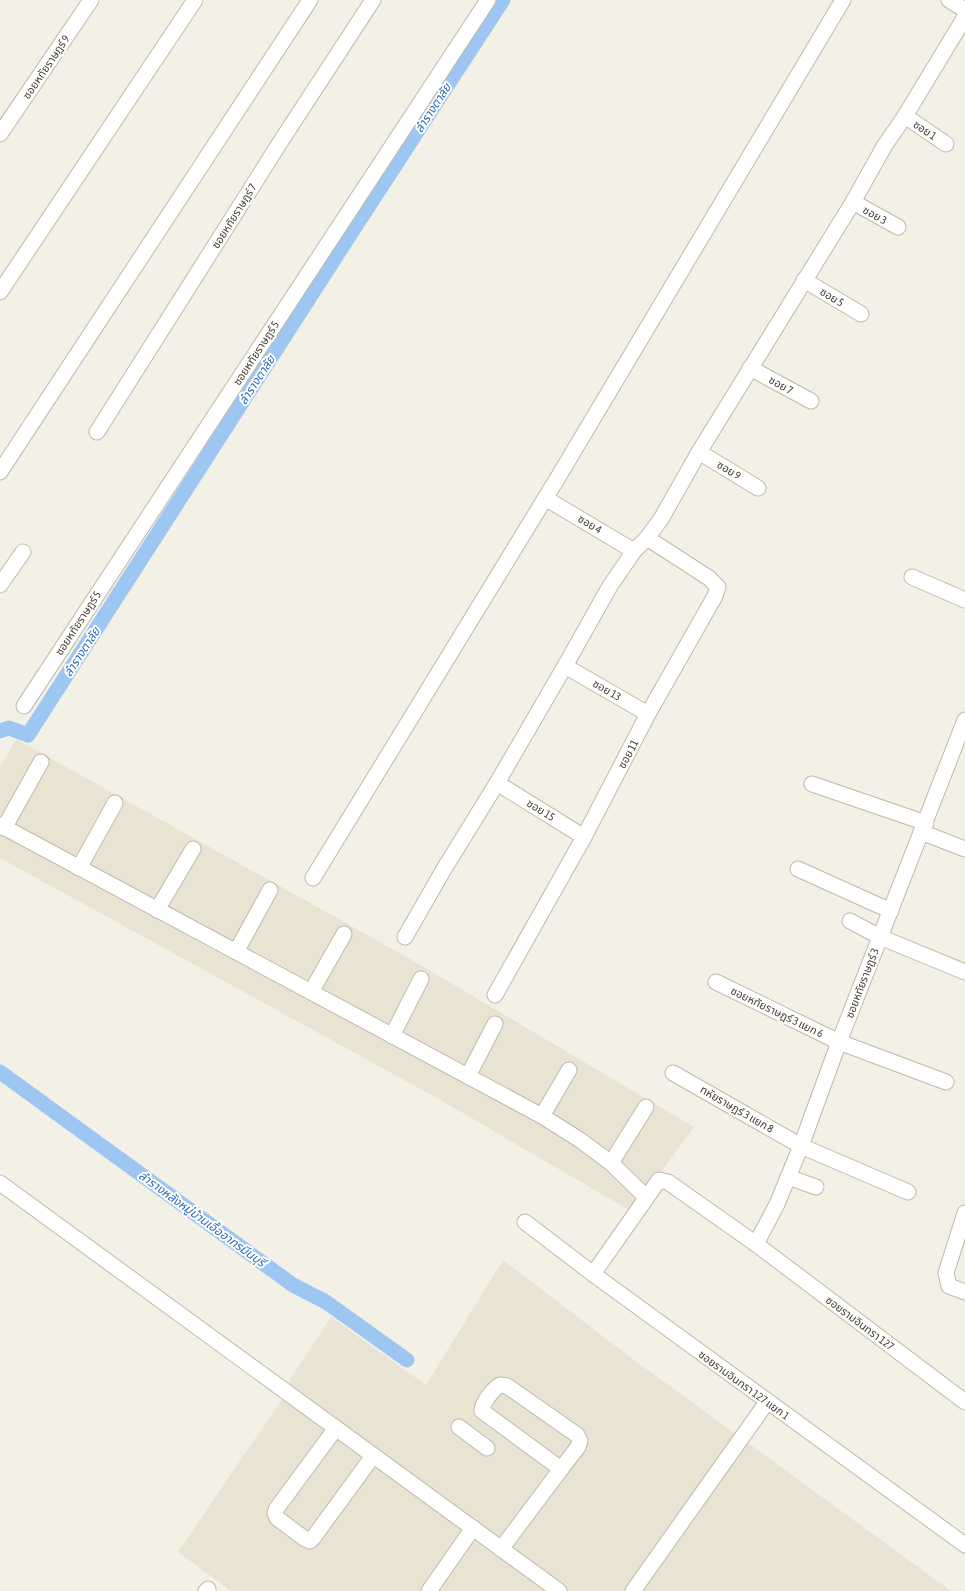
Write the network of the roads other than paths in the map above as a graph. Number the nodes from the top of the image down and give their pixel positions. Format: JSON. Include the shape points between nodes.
{"nodes":[{"id":1,"x":91,"y":0,"type":"edge"},
{"id":2,"x":195,"y":0,"type":"edge"},
{"id":3,"x":310,"y":0,"type":"edge"},
{"id":4,"x":373,"y":0,"type":"edge"},
{"id":5,"x":488,"y":0,"type":"edge"},
{"id":6,"x":843,"y":0,"type":"edge"},
{"id":7,"x":948,"y":0,"type":"edge"},
{"id":8,"x":965,"y":10,"type":"edge"},
{"id":9,"x":965,"y":17,"type":"edge"},
{"id":10,"x":905,"y":116,"type":"junction"},
{"id":11,"x":0,"y":134,"type":"edge"},
{"id":12,"x":946,"y":144,"type":"dead end"},
{"id":13,"x":853,"y":202,"type":"junction"},
{"id":14,"x":898,"y":227,"type":"dead end"},
{"id":15,"x":804,"y":280,"type":"junction"},
{"id":16,"x":0,"y":292,"type":"edge"},
{"id":17,"x":861,"y":314,"type":"dead end"},
{"id":18,"x":750,"y":368,"type":"junction"},
{"id":19,"x":811,"y":401,"type":"dead end"},
{"id":20,"x":97,"y":432,"type":"dead end"},
{"id":21,"x":700,"y":452,"type":"junction"},
{"id":22,"x":0,"y":472,"type":"edge"},
{"id":23,"x":758,"y":488,"type":"dead end"},
{"id":24,"x":545,"y":498,"type":"junction"},
{"id":25,"x":647,"y":538,"type":"junction"},
{"id":26,"x":634,"y":551,"type":"junction"},
{"id":27,"x":23,"y":552,"type":"dead end"},
{"id":28,"x":912,"y":577,"type":"dead end"},
{"id":29,"x":0,"y":585,"type":"edge"},
{"id":30,"x":965,"y":600,"type":"edge"},
{"id":31,"x":565,"y":666,"type":"junction"},
{"id":32,"x":24,"y":706,"type":"dead end"},
{"id":33,"x":648,"y":714,"type":"junction"},
{"id":34,"x":964,"y":728,"type":"edge"},
{"id":35,"x":41,"y":762,"type":"dead end"},
{"id":36,"x":497,"y":783,"type":"junction"},
{"id":37,"x":812,"y":784,"type":"dead end"},
{"id":38,"x":115,"y":803,"type":"dead end"},
{"id":39,"x":2,"y":826,"type":"edge"},
{"id":40,"x":923,"y":828,"type":"junction"},
{"id":41,"x":584,"y":837,"type":"junction"},
{"id":42,"x":193,"y":849,"type":"dead end"},
{"id":43,"x":965,"y":849,"type":"edge"},
{"id":44,"x":79,"y":868,"type":"junction"},
{"id":45,"x":798,"y":869,"type":"dead end"},
{"id":46,"x":313,"y":878,"type":"dead end"},
{"id":47,"x":270,"y":890,"type":"dead end"},
{"id":48,"x":157,"y":910,"type":"junction"},
{"id":49,"x":891,"y":911,"type":"junction"},
{"id":50,"x":850,"y":921,"type":"dead end"},
{"id":51,"x":344,"y":934,"type":"dead end"},
{"id":52,"x":405,"y":937,"type":"dead end"},
{"id":53,"x":880,"y":937,"type":"junction"},
{"id":54,"x":236,"y":952,"type":"junction"},
{"id":55,"x":965,"y":972,"type":"edge"},
{"id":56,"x":421,"y":979,"type":"dead end"},
{"id":57,"x":716,"y":982,"type":"dead end"},
{"id":58,"x":311,"y":992,"type":"junction"},
{"id":59,"x":495,"y":995,"type":"dead end"},
{"id":60,"x":495,"y":1024,"type":"dead end"},
{"id":61,"x":392,"y":1036,"type":"junction"},
{"id":62,"x":839,"y":1042,"type":"junction"},
{"id":63,"x":569,"y":1070,"type":"dead end"},
{"id":64,"x":673,"y":1072,"type":"dead end"},
{"id":65,"x":468,"y":1076,"type":"junction"},
{"id":66,"x":946,"y":1082,"type":"dead end"},
{"id":67,"x":646,"y":1107,"type":"dead end"},
{"id":68,"x":542,"y":1116,"type":"junction"},
{"id":69,"x":801,"y":1146,"type":"junction"},
{"id":70,"x":611,"y":1163,"type":"junction"},
{"id":71,"x":788,"y":1177,"type":"junction"},
{"id":72,"x":0,"y":1184,"type":"edge"},
{"id":73,"x":816,"y":1187,"type":"dead end"},
{"id":74,"x":908,"y":1192,"type":"dead end"},
{"id":75,"x":646,"y":1197,"type":"junction"},
{"id":76,"x":965,"y":1212,"type":"edge"},
{"id":77,"x":525,"y":1222,"type":"dead end"},
{"id":78,"x":756,"y":1244,"type":"junction"},
{"id":79,"x":592,"y":1274,"type":"junction"},
{"id":80,"x":965,"y":1292,"type":"edge"},
{"id":81,"x":767,"y":1402,"type":"junction"},
{"id":82,"x":965,"y":1402,"type":"edge"},
{"id":83,"x":484,"y":1415,"type":"junction"},
{"id":84,"x":336,"y":1428,"type":"junction"},
{"id":85,"x":487,"y":1448,"type":"dead end"},
{"id":86,"x":373,"y":1456,"type":"junction"},
{"id":87,"x":561,"y":1469,"type":"junction"},
{"id":88,"x":473,"y":1528,"type":"junction"},
{"id":89,"x":965,"y":1545,"type":"edge"},
{"id":90,"x":501,"y":1548,"type":"junction"},
{"id":91,"x":429,"y":1591,"type":"edge"},
{"id":92,"x":560,"y":1591,"type":"edge"},
{"id":93,"x":633,"y":1591,"type":"edge"}],
"edges":[{"from":1,"to":11,"type":"street","name":"ซอยหทัยราษฎร์ 9"},
{"from":2,"to":16,"type":"street"},
{"from":3,"to":22,"type":"street"},
{"from":4,"to":20,"type":"street","name":"ซอยหทัยราษฎร์ 7"},
{"from":5,"to":32,"type":"street","name":"ซอยหทัยราษฎร์ 5"},
{"from":6,"to":24,"type":"street"},
{"from":7,"to":8,"type":"street"},
{"from":9,"to":10,"type":"street"},
{"from":10,"to":12,"type":"street","name":"ซอย 1"},
{"from":10,"to":13,"type":"street","via":[[885,145]]},
{"from":13,"to":14,"type":"street","name":"ซอย 3"},
{"from":13,"to":15,"type":"street"},
{"from":15,"to":17,"type":"street","name":"ซอย 5"},
{"from":15,"to":18,"type":"street"},
{"from":18,"to":19,"type":"street","name":"ซอย 7"},
{"from":18,"to":21,"type":"street"},
{"from":21,"to":23,"type":"street","name":"ซอย 9"},
{"from":21,"to":25,"type":"street"},
{"from":24,"to":26,"type":"street","name":"ซอย 4"},
{"from":24,"to":46,"type":"street"},
{"from":25,"to":26,"type":"street"},
{"from":25,"to":33,"type":"street","name":"ซอย 11","via":[[709,578],[718,587]]},
{"from":26,"to":31,"type":"street","via":[[610,586]]},
{"from":27,"to":29,"type":"street"},
{"from":28,"to":30,"type":"street"},
{"from":31,"to":33,"type":"street","name":"ซอย 13"},
{"from":31,"to":36,"type":"street"},
{"from":33,"to":41,"type":"street","name":"ซอย 11"},
{"from":34,"to":40,"type":"street","name":"ซอยหทัยราษฎร์ 3"},
{"from":35,"to":39,"type":"street"},
{"from":36,"to":41,"type":"street","name":"ซอย 15"},
{"from":36,"to":52,"type":"street"},
{"from":37,"to":40,"type":"street"},
{"from":38,"to":44,"type":"street"},
{"from":39,"to":44,"type":"street"},
{"from":40,"to":43,"type":"street"},
{"from":40,"to":49,"type":"street","name":"ซอยหทัยราษฎร์ 3"},
{"from":41,"to":59,"type":"street","name":"ซอย 11"},
{"from":42,"to":48,"type":"street"},
{"from":44,"to":48,"type":"street"},
{"from":45,"to":49,"type":"street"},
{"from":47,"to":54,"type":"street"},
{"from":48,"to":54,"type":"street"},
{"from":49,"to":53,"type":"street","name":"ซอยหทัยราษฎร์ 3"},
{"from":50,"to":53,"type":"street"},
{"from":51,"to":58,"type":"street"},
{"from":53,"to":55,"type":"street"},
{"from":53,"to":62,"type":"street","name":"ซอยหทัยราษฎร์ 3"},
{"from":54,"to":58,"type":"street"},
{"from":56,"to":61,"type":"street"},
{"from":57,"to":62,"type":"street","name":"ซอยหทัยราษฎร์ 3 แยก 6"},
{"from":58,"to":61,"type":"street"},
{"from":60,"to":65,"type":"street"},
{"from":61,"to":65,"type":"street"},
{"from":62,"to":66,"type":"street","name":"ซอยหทัยราษฎร์ 3 แยก 6"},
{"from":62,"to":69,"type":"street","name":"ซอยหทัยราษฎร์ 3"},
{"from":63,"to":68,"type":"street"},
{"from":64,"to":69,"type":"street","name":"ทหัยราษฎร์ 3 แยก 8"},
{"from":65,"to":68,"type":"street"},
{"from":67,"to":70,"type":"street"},
{"from":68,"to":70,"type":"street"},
{"from":69,"to":71,"type":"street","name":"ซอยหทัยราษฎร์ 3"},
{"from":69,"to":74,"type":"street","name":"ทหัยราษฎร์ 3 แยก 8"},
{"from":70,"to":75,"type":"street"},
{"from":71,"to":73,"type":"street"},
{"from":71,"to":78,"type":"street","name":"ซอยหทัยราษฎร์ 3"},
{"from":72,"to":84,"type":"street"},
{"from":75,"to":78,"type":"street","name":"ซอยรามอินทรา 127","via":[[659,1180],[668,1182]]},
{"from":75,"to":79,"type":"street"},
{"from":76,"to":80,"type":"street","via":[[946,1273],[949,1286]]},
{"from":77,"to":79,"type":"street","name":"ซอยรามอินทรา 127 แยก 1"},
{"from":78,"to":82,"type":"street","name":"ซอยรามอินทรา 127"},
{"from":79,"to":81,"type":"street","name":"ซอยรามอินทรา 127 แยก 1"},
{"from":81,"to":89,"type":"street","name":"ซอยรามอินทรา 127 แยก 1"},
{"from":81,"to":93,"type":"street"},
{"from":83,"to":85,"type":"street","via":[[464,1430]]},
{"from":83,"to":87,"type":"street"},
{"from":83,"to":87,"type":"street","via":[[482,1407],[497,1387],[503,1385],[577,1435],[580,1441],[578,1447]]},
{"from":84,"to":86,"type":"street"},
{"from":84,"to":86,"type":"street","via":[[277,1508],[275,1513],[282,1522],[306,1539],[313,1538]]},
{"from":86,"to":88,"type":"street"},
{"from":87,"to":90,"type":"street"},
{"from":88,"to":90,"type":"street"},
{"from":88,"to":91,"type":"street"},
{"from":90,"to":92,"type":"street"}]}
